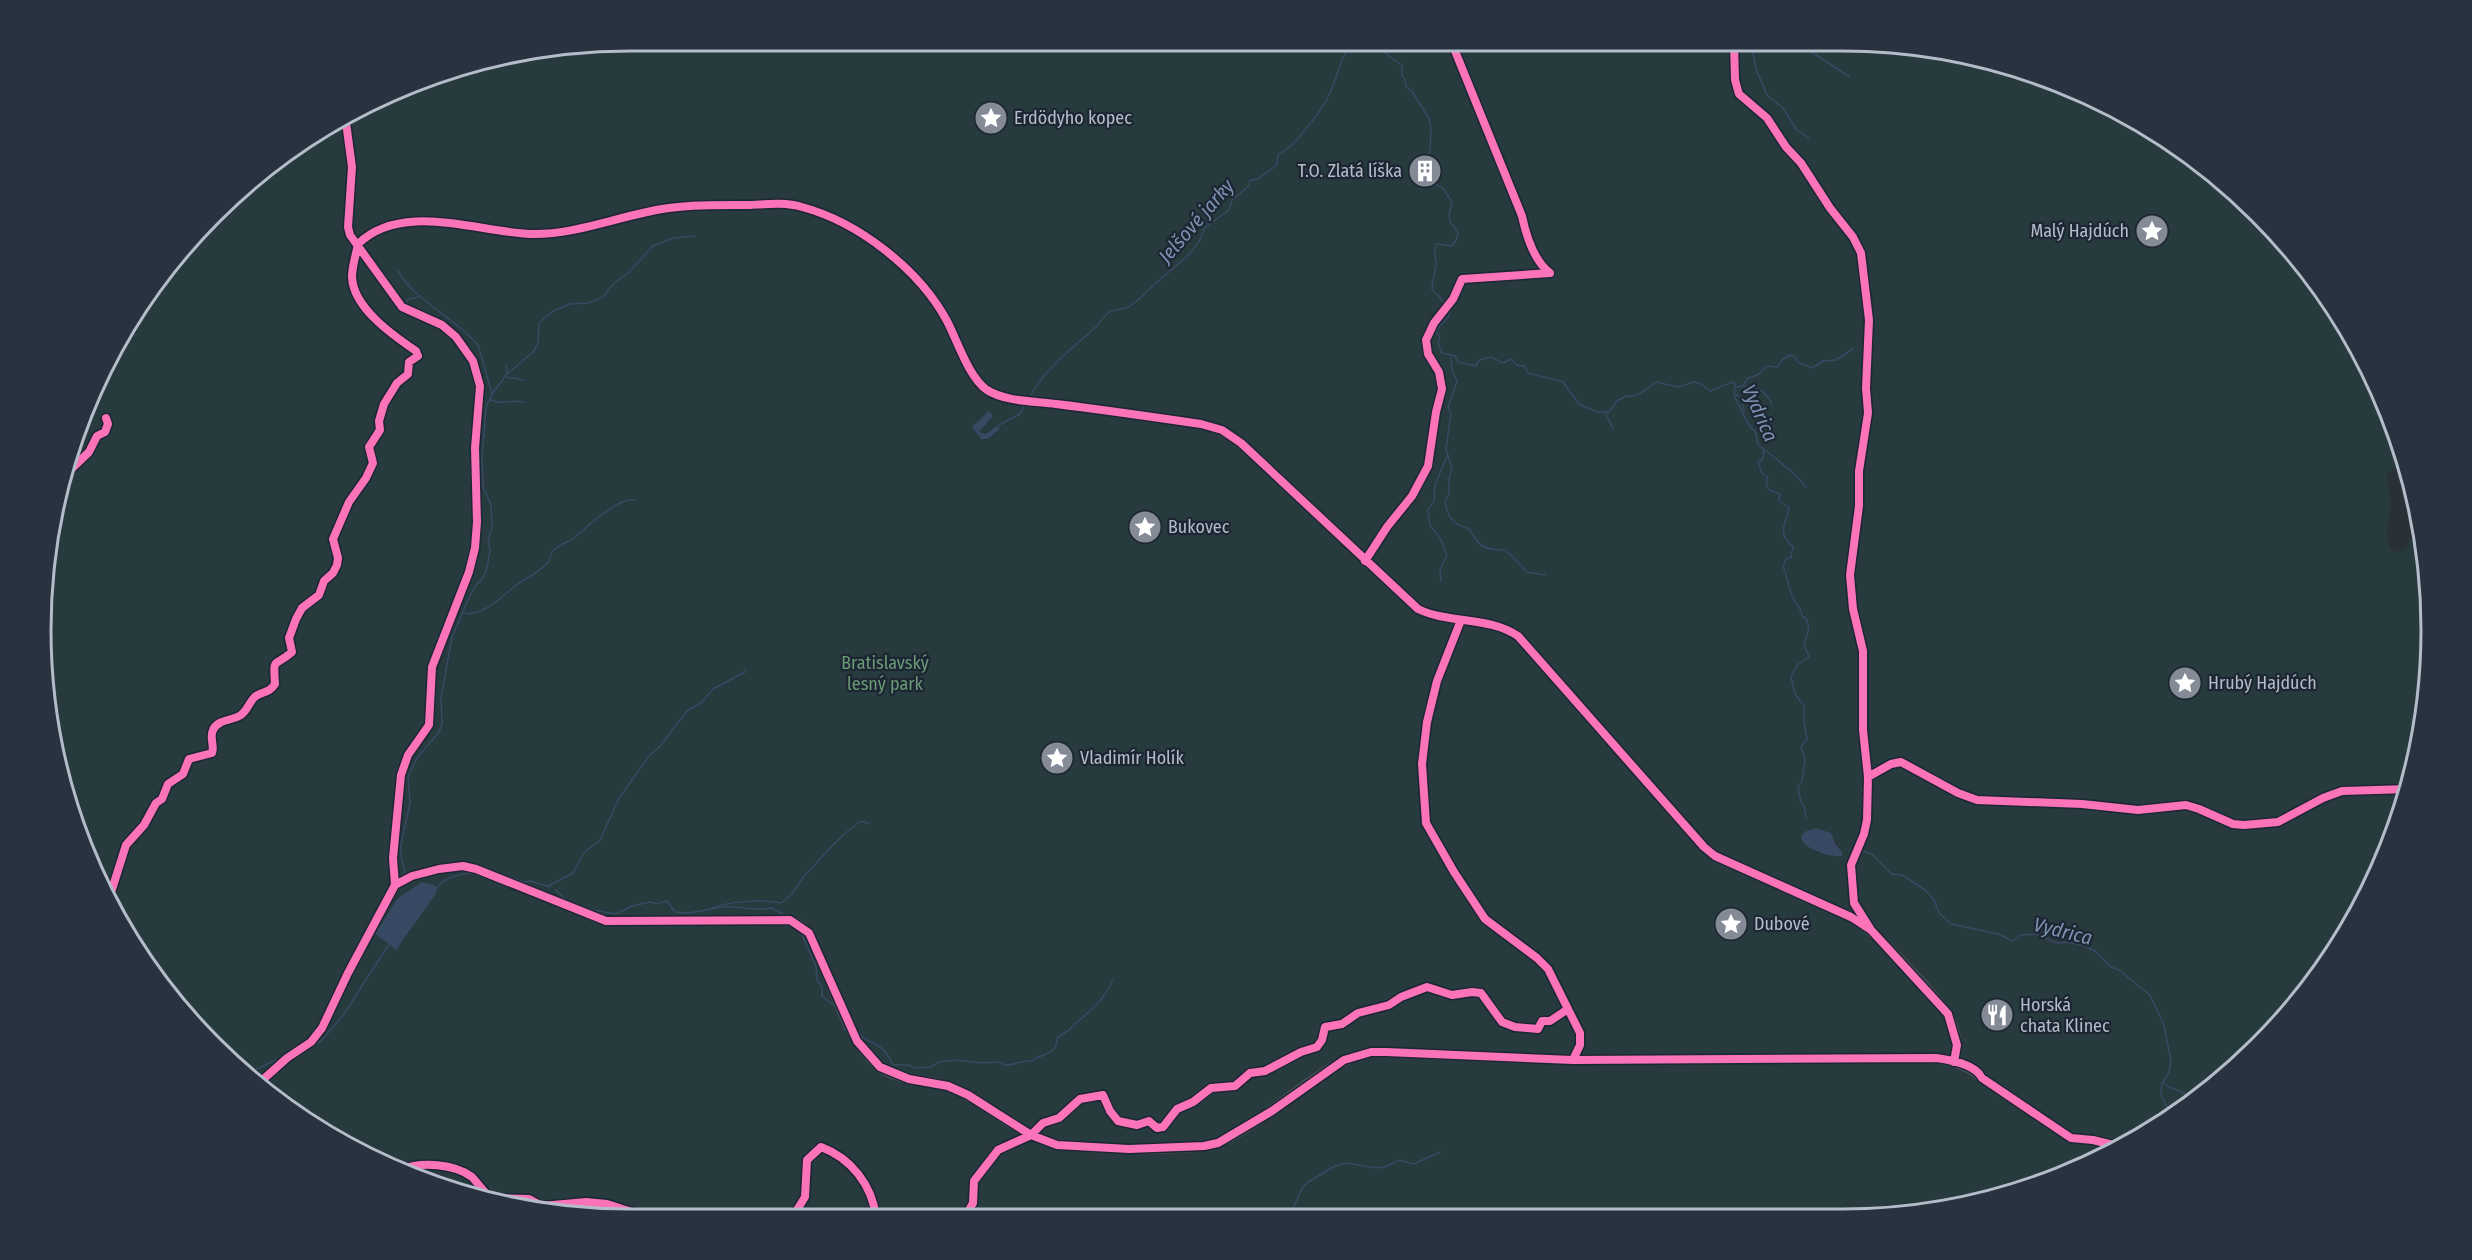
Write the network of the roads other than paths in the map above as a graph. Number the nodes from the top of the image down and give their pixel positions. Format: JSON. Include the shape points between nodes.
{"nodes":[{"id":1,"x":346,"y":126,"type":"edge"},
{"id":2,"x":358,"y":244,"type":"junction"},
{"id":3,"x":395,"y":885,"type":"junction"},
{"id":4,"x":1954,"y":1062,"type":"junction"},
{"id":5,"x":264,"y":1078,"type":"edge"},
{"id":6,"x":2007,"y":1096,"type":"dead end"}],
"edges":[{"from":1,"to":2,"type":"street","via":[[352,167],[348,227]]},
{"from":2,"to":3,"type":"street","via":[[402,307],[436,322],[456,337],[473,361],[480,386],[475,448],[475,548],[432,667],[429,725],[408,755],[401,775],[393,858]]},
{"from":2,"to":4,"type":"street","via":[[377,230],[402,223],[460,224],[538,234],[692,205],[796,205],[847,225],[873,241],[913,277],[945,317],[975,376],[989,392],[1222,430],[1258,458],[1418,609],[1505,628],[1518,636],[1704,847],[1722,860],[1851,917],[1871,930],[1948,1014],[1956,1038]]},
{"from":3,"to":4,"type":"street","via":[[412,876],[463,866],[606,921],[790,920],[809,933],[857,1041],[880,1067],[909,1079],[948,1086],[1031,1135],[1066,1146],[1129,1149],[1218,1143],[1344,1060],[1371,1052],[1546,1060],[1900,1057]]},
{"from":3,"to":5,"type":"street","via":[[322,1028],[311,1042]]},
{"from":4,"to":6,"type":"street","via":[[1979,1073]]}]}
